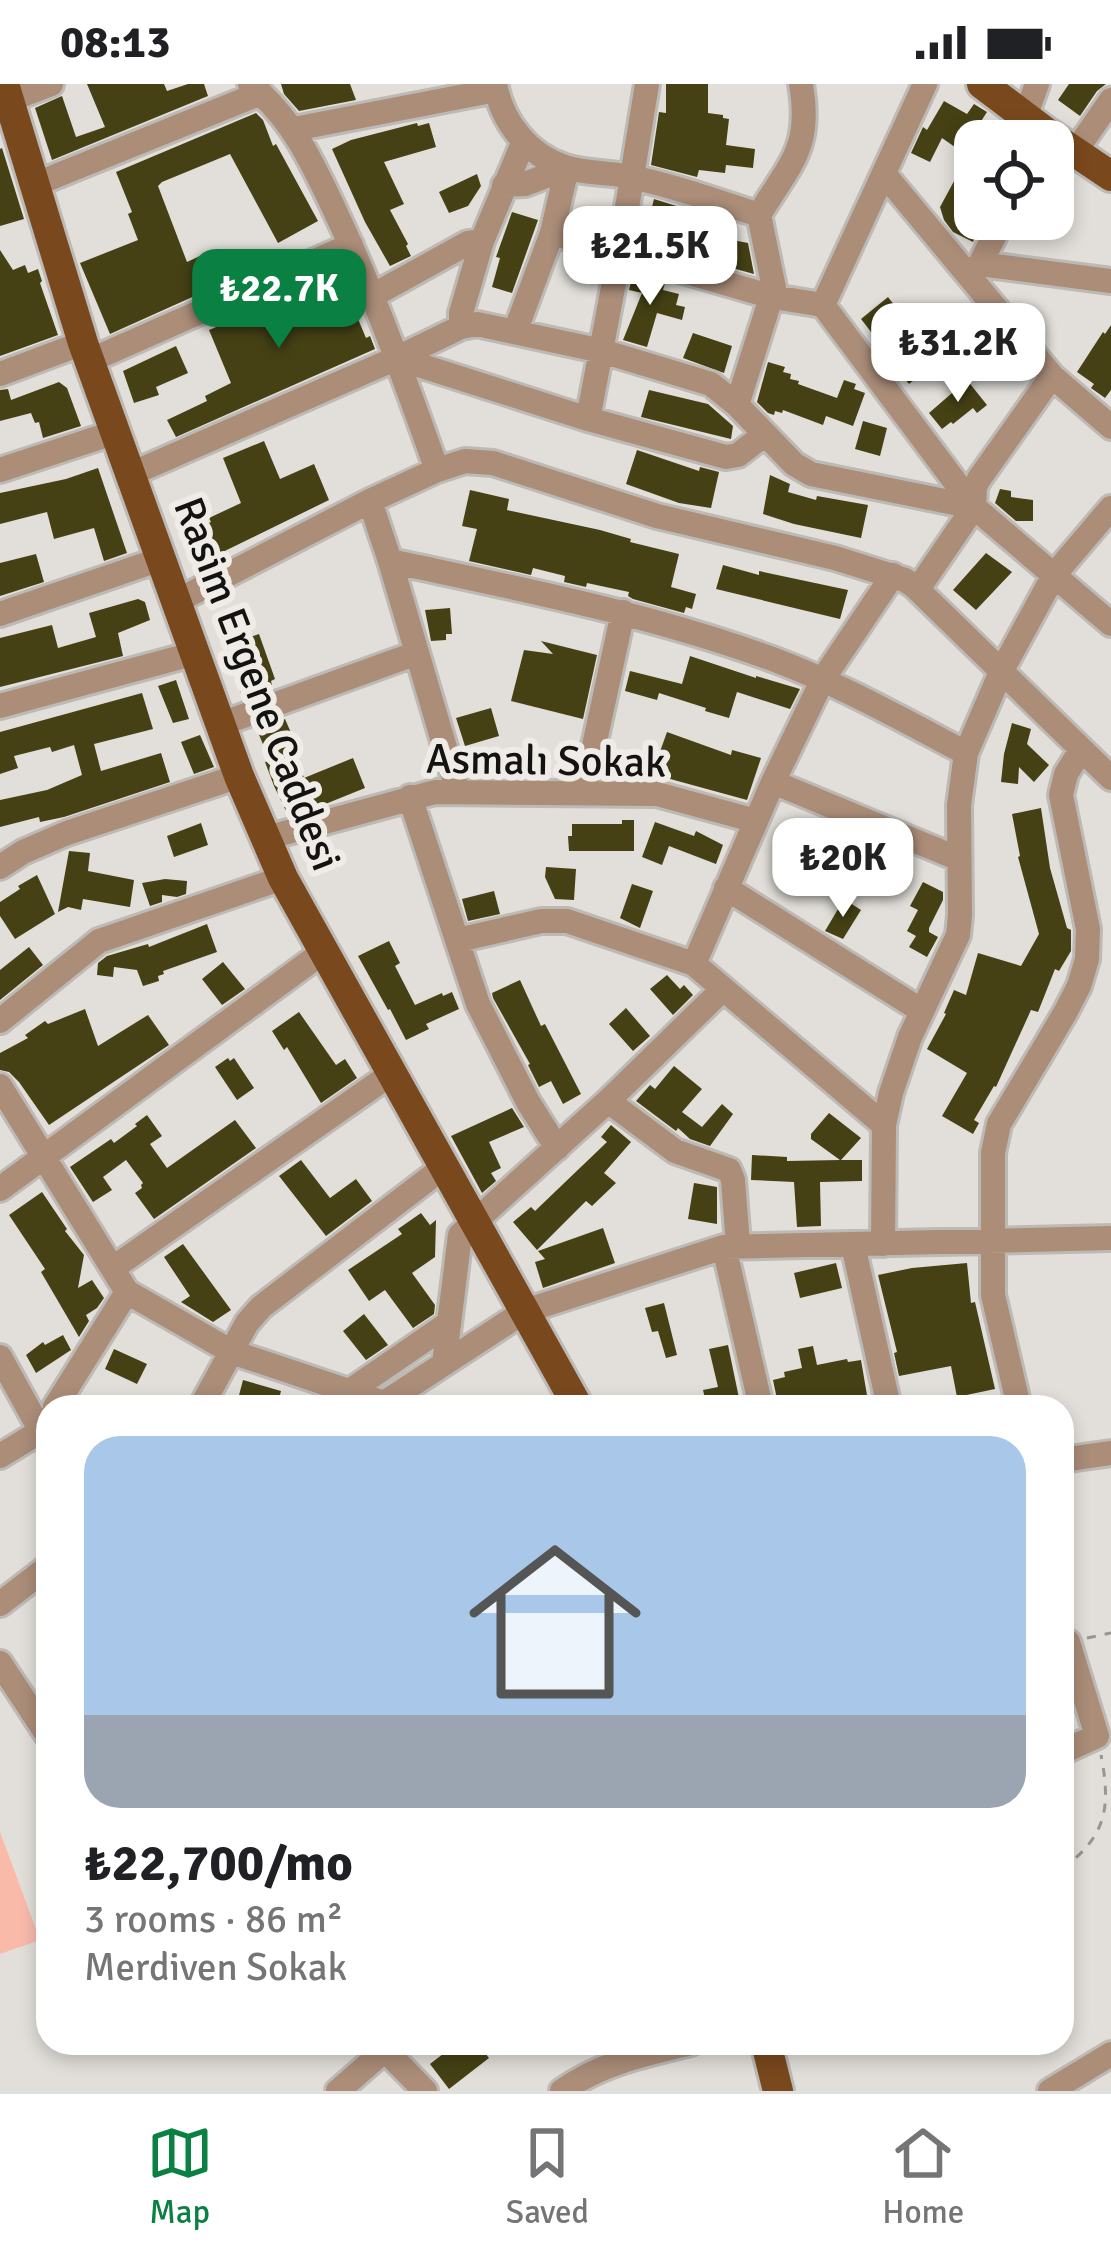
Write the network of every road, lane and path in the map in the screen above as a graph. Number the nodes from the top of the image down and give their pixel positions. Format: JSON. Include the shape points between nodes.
{"nodes":[{"id":1,"x":51,"y":84,"type":"edge"},
{"id":2,"x":647,"y":84,"type":"edge"},
{"id":3,"x":801,"y":84,"type":"edge"},
{"id":4,"x":925,"y":84,"type":"edge"},
{"id":5,"x":982,"y":84,"type":"edge"},
{"id":6,"x":1037,"y":84,"type":"edge"},
{"id":7,"x":496,"y":87,"type":"edge"},
{"id":8,"x":256,"y":88,"type":"edge"},
{"id":9,"x":7,"y":92,"type":"edge"},
{"id":10,"x":1111,"y":100,"type":"edge"},
{"id":11,"x":1027,"y":120,"type":"edge"},
{"id":12,"x":1039,"y":120,"type":"edge"},
{"id":13,"x":294,"y":129,"type":"junction"},
{"id":14,"x":524,"y":141,"type":"junction"},
{"id":15,"x":1075,"y":152,"type":"joint"},
{"id":16,"x":567,"y":168,"type":"junction"},
{"id":17,"x":885,"y":175,"type":"junction"},
{"id":18,"x":1111,"y":176,"type":"edge"},
{"id":19,"x":631,"y":177,"type":"junction"},
{"id":20,"x":36,"y":184,"type":"junction"},
{"id":21,"x":504,"y":185,"type":"junction"},
{"id":22,"x":759,"y":215,"type":"junction"},
{"id":23,"x":552,"y":232,"type":"junction"},
{"id":24,"x":991,"y":240,"type":"edge"},
{"id":25,"x":482,"y":241,"type":"junction"},
{"id":26,"x":351,"y":245,"type":"junction"},
{"id":27,"x":620,"y":251,"type":"junction"},
{"id":28,"x":974,"y":269,"type":"junction"},
{"id":29,"x":1111,"y":280,"type":"edge"},
{"id":30,"x":372,"y":296,"type":"junction"},
{"id":31,"x":772,"y":297,"type":"junction"},
{"id":32,"x":823,"y":305,"type":"junction"},
{"id":33,"x":461,"y":327,"type":"junction"},
{"id":34,"x":514,"y":332,"type":"junction"},
{"id":35,"x":602,"y":351,"type":"junction"},
{"id":36,"x":86,"y":352,"type":"junction"},
{"id":37,"x":397,"y":358,"type":"junction"},
{"id":38,"x":0,"y":374,"type":"edge"},
{"id":39,"x":1052,"y":376,"type":"junction"},
{"id":40,"x":737,"y":404,"type":"junction"},
{"id":41,"x":588,"y":419,"type":"junction"},
{"id":42,"x":1109,"y":419,"type":"edge"},
{"id":43,"x":116,"y":432,"type":"junction"},
{"id":44,"x":765,"y":434,"type":"junction"},
{"id":45,"x":0,"y":470,"type":"edge"},
{"id":46,"x":437,"y":470,"type":"junction"},
{"id":47,"x":131,"y":474,"type":"junction"},
{"id":48,"x":370,"y":501,"type":"junction"},
{"id":49,"x":974,"y":507,"type":"junction"},
{"id":50,"x":1111,"y":508,"type":"edge"},
{"id":51,"x":161,"y":559,"type":"junction"},
{"id":52,"x":390,"y":561,"type":"junction"},
{"id":53,"x":893,"y":575,"type":"junction"},
{"id":54,"x":1054,"y":575,"type":"junction"},
{"id":55,"x":918,"y":589,"type":"junction"},
{"id":56,"x":177,"y":602,"type":"junction"},
{"id":57,"x":623,"y":612,"type":"junction"},
{"id":58,"x":0,"y":614,"type":"edge"},
{"id":59,"x":1111,"y":624,"type":"edge"},
{"id":60,"x":418,"y":652,"type":"junction"},
{"id":61,"x":196,"y":653,"type":"junction"},
{"id":62,"x":1001,"y":672,"type":"junction"},
{"id":63,"x":823,"y":679,"type":"junction"},
{"id":64,"x":0,"y":706,"type":"edge"},
{"id":65,"x":221,"y":724,"type":"junction"},
{"id":66,"x":1081,"y":750,"type":"junction"},
{"id":67,"x":966,"y":752,"type":"junction"},
{"id":68,"x":239,"y":776,"type":"junction"},
{"id":69,"x":1111,"y":778,"type":"edge"},
{"id":70,"x":773,"y":782,"type":"junction"},
{"id":71,"x":458,"y":792,"type":"junction"},
{"id":72,"x":584,"y":792,"type":"junction"},
{"id":73,"x":410,"y":797,"type":"junction"},
{"id":74,"x":756,"y":821,"type":"junction"},
{"id":75,"x":266,"y":838,"type":"junction"},
{"id":76,"x":959,"y":859,"type":"junction"},
{"id":77,"x":2,"y":863,"type":"edge"},
{"id":78,"x":283,"y":878,"type":"junction"},
{"id":79,"x":726,"y":888,"type":"junction"},
{"id":80,"x":458,"y":940,"type":"junction"},
{"id":81,"x":323,"y":952,"type":"junction"},
{"id":82,"x":694,"y":964,"type":"junction"},
{"id":83,"x":722,"y":990,"type":"junction"},
{"id":84,"x":922,"y":1011,"type":"junction"},
{"id":85,"x":0,"y":1021,"type":"edge"},
{"id":86,"x":391,"y":1074,"type":"junction"},
{"id":87,"x":0,"y":1086,"type":"edge"},
{"id":88,"x":608,"y":1101,"type":"junction"},
{"id":89,"x":884,"y":1125,"type":"junction"},
{"id":90,"x":556,"y":1148,"type":"junction"},
{"id":91,"x":44,"y":1159,"type":"junction"},
{"id":92,"x":443,"y":1167,"type":"junction"},
{"id":93,"x":0,"y":1189,"type":"edge"},
{"id":94,"x":474,"y":1221,"type":"junction"},
{"id":95,"x":1111,"y":1238,"type":"edge"},
{"id":96,"x":992,"y":1241,"type":"junction"},
{"id":97,"x":883,"y":1244,"type":"junction"},
{"id":98,"x":853,"y":1245,"type":"junction"},
{"id":99,"x":731,"y":1246,"type":"junction"},
{"id":100,"x":113,"y":1268,"type":"junction"},
{"id":101,"x":127,"y":1292,"type":"junction"},
{"id":102,"x":525,"y":1311,"type":"junction"},
{"id":103,"x":449,"y":1323,"type":"junction"},
{"id":104,"x":232,"y":1352,"type":"junction"},
{"id":105,"x":0,"y":1357,"type":"edge"},
{"id":106,"x":444,"y":1364,"type":"junction"},
{"id":107,"x":350,"y":1391,"type":"junction"},
{"id":108,"x":63,"y":1395,"type":"edge"},
{"id":109,"x":208,"y":1395,"type":"edge"},
{"id":110,"x":359,"y":1395,"type":"edge"},
{"id":111,"x":398,"y":1395,"type":"edge"},
{"id":112,"x":571,"y":1395,"type":"edge"},
{"id":113,"x":759,"y":1395,"type":"edge"},
{"id":114,"x":886,"y":1395,"type":"edge"},
{"id":115,"x":1016,"y":1395,"type":"edge"},
{"id":116,"x":36,"y":1415,"type":"edge"},
{"id":117,"x":36,"y":1436,"type":"edge"},
{"id":118,"x":1111,"y":1453,"type":"edge"},
{"id":119,"x":0,"y":1456,"type":"edge"},
{"id":120,"x":1074,"y":1458,"type":"edge"},
{"id":121,"x":36,"y":1576,"type":"edge"},
{"id":122,"x":0,"y":1604,"type":"edge"},
{"id":123,"x":1111,"y":1633,"type":"edge"},
{"id":124,"x":1074,"y":1641,"type":"edge"},
{"id":125,"x":1074,"y":1669,"type":"edge"},
{"id":126,"x":4,"y":1679,"type":"edge"},
{"id":127,"x":36,"y":1720,"type":"edge"},
{"id":128,"x":1097,"y":1736,"type":"junction"},
{"id":129,"x":1074,"y":1747,"type":"edge"},
{"id":130,"x":1074,"y":1858,"type":"edge"},
{"id":131,"x":1111,"y":2054,"type":"edge"},
{"id":132,"x":380,"y":2055,"type":"edge"},
{"id":133,"x":396,"y":2055,"type":"edge"},
{"id":134,"x":645,"y":2055,"type":"edge"},
{"id":135,"x":769,"y":2055,"type":"edge"},
{"id":136,"x":338,"y":2091,"type":"edge"},
{"id":137,"x":425,"y":2091,"type":"edge"},
{"id":138,"x":562,"y":2091,"type":"edge"},
{"id":139,"x":778,"y":2091,"type":"edge"},
{"id":140,"x":1050,"y":2091,"type":"edge"}],
"edges":[{"from":1,"to":9,"type":"street"},
{"from":2,"to":19,"type":"street"},
{"from":3,"to":22,"type":"street","via":[[800,147]]},
{"from":4,"to":17,"type":"street"},
{"from":5,"to":11,"type":"main road"},
{"from":6,"to":12,"type":"street"},
{"from":7,"to":13,"type":"street"},
{"from":7,"to":14,"type":"street"},
{"from":8,"to":13,"type":"street"},
{"from":8,"to":20,"type":"street"},
{"from":9,"to":20,"type":"main road","name":"Rasim Ergene Caddesi"},
{"from":10,"to":15,"type":"street"},
{"from":13,"to":26,"type":"street"},
{"from":14,"to":16,"type":"street"},
{"from":14,"to":21,"type":"street"},
{"from":15,"to":18,"type":"main road"},
{"from":16,"to":19,"type":"street"},
{"from":16,"to":21,"type":"street"},
{"from":16,"to":23,"type":"street"},
{"from":17,"to":28,"type":"street"},
{"from":17,"to":32,"type":"street"},
{"from":19,"to":22,"type":"street"},
{"from":19,"to":27,"type":"street"},
{"from":20,"to":36,"type":"main road","name":"Rasim Ergene Caddesi"},
{"from":21,"to":25,"type":"street"},
{"from":22,"to":31,"type":"street"},
{"from":23,"to":27,"type":"street"},
{"from":23,"to":34,"type":"street"},
{"from":24,"to":28,"type":"street"},
{"from":25,"to":30,"type":"street"},
{"from":25,"to":33,"type":"street"},
{"from":26,"to":30,"type":"street"},
{"from":26,"to":36,"type":"street"},
{"from":27,"to":31,"type":"street"},
{"from":27,"to":35,"type":"street"},
{"from":28,"to":29,"type":"street"},
{"from":28,"to":39,"type":"street"},
{"from":30,"to":37,"type":"street"},
{"from":31,"to":32,"type":"street"},
{"from":31,"to":40,"type":"street"},
{"from":32,"to":49,"type":"street"},
{"from":33,"to":34,"type":"street"},
{"from":33,"to":37,"type":"street"},
{"from":34,"to":35,"type":"street"},
{"from":35,"to":40,"type":"street","via":[[704,381]]},
{"from":35,"to":41,"type":"street"},
{"from":36,"to":38,"type":"street"},
{"from":36,"to":43,"type":"main road","name":"Rasim Ergene Caddesi"},
{"from":37,"to":41,"type":"street"},
{"from":37,"to":46,"type":"street"},
{"from":37,"to":47,"type":"street"},
{"from":39,"to":42,"type":"street"},
{"from":39,"to":49,"type":"street","via":[[979,479]]},
{"from":40,"to":44,"type":"street"},
{"from":41,"to":44,"type":"street","via":[[726,457]]},
{"from":43,"to":45,"type":"street"},
{"from":43,"to":47,"type":"main road","name":"Rasim Ergene Caddesi"},
{"from":44,"to":49,"type":"street","via":[[811,474]]},
{"from":46,"to":48,"type":"street"},
{"from":46,"to":53,"type":"street","via":[[465,461],[502,464],[657,516]]},
{"from":47,"to":51,"type":"main road","name":"Rasim Ergene Caddesi"},
{"from":48,"to":52,"type":"street"},
{"from":48,"to":56,"type":"street"},
{"from":49,"to":54,"type":"street"},
{"from":49,"to":55,"type":"street"},
{"from":50,"to":54,"type":"street"},
{"from":51,"to":56,"type":"main road","name":"Rasim Ergene Caddesi"},
{"from":51,"to":58,"type":"street"},
{"from":52,"to":57,"type":"street"},
{"from":52,"to":60,"type":"street"},
{"from":53,"to":55,"type":"street"},
{"from":53,"to":63,"type":"street"},
{"from":54,"to":59,"type":"street"},
{"from":54,"to":62,"type":"street"},
{"from":55,"to":62,"type":"street"},
{"from":56,"to":61,"type":"main road","name":"Rasim Ergene Caddesi"},
{"from":57,"to":63,"type":"street"},
{"from":57,"to":72,"type":"street"},
{"from":60,"to":65,"type":"street"},
{"from":60,"to":71,"type":"street"},
{"from":61,"to":64,"type":"street"},
{"from":61,"to":65,"type":"main road","name":"Rasim Ergene Caddesi"},
{"from":62,"to":66,"type":"street"},
{"from":62,"to":67,"type":"street"},
{"from":63,"to":67,"type":"street"},
{"from":63,"to":70,"type":"street"},
{"from":65,"to":68,"type":"main road","name":"Rasim Ergene Caddesi"},
{"from":66,"to":69,"type":"street"},
{"from":66,"to":96,"type":"street","via":[[1061,795],[1087,959],[1073,999],[997,1131]]},
{"from":67,"to":76,"type":"street"},
{"from":68,"to":75,"type":"main road","name":"Rasim Ergene Caddesi"},
{"from":68,"to":77,"type":"street"},
{"from":70,"to":74,"type":"street"},
{"from":70,"to":76,"type":"street"},
{"from":71,"to":72,"type":"street","name":"Asmalı Sokak"},
{"from":71,"to":73,"type":"street","name":"Asmalı Sokak"},
{"from":72,"to":74,"type":"street","name":"Asmalı Sokak","via":[[657,794]]},
{"from":73,"to":75,"type":"street","name":"Asmalı Sokak"},
{"from":73,"to":80,"type":"street"},
{"from":74,"to":79,"type":"street"},
{"from":75,"to":78,"type":"main road","name":"Rasim Ergene Caddesi"},
{"from":76,"to":84,"type":"street","via":[[958,935]]},
{"from":78,"to":81,"type":"main road","name":"Rasim Ergene Caddesi"},
{"from":78,"to":85,"type":"street","via":[[99,941]]},
{"from":79,"to":82,"type":"street"},
{"from":79,"to":84,"type":"street"},
{"from":80,"to":82,"type":"street","via":[[567,921]]},
{"from":80,"to":90,"type":"street","via":[[487,1024]]},
{"from":81,"to":86,"type":"main road","name":"Rasim Ergene Caddesi"},
{"from":81,"to":91,"type":"street"},
{"from":82,"to":83,"type":"street"},
{"from":83,"to":88,"type":"street"},
{"from":83,"to":89,"type":"street"},
{"from":84,"to":89,"type":"street"},
{"from":86,"to":92,"type":"main road","name":"Rasim Ergene Caddesi"},
{"from":86,"to":100,"type":"street"},
{"from":87,"to":91,"type":"street"},
{"from":88,"to":90,"type":"street"},
{"from":88,"to":99,"type":"street","via":[[667,1147],[729,1170]]},
{"from":89,"to":97,"type":"street"},
{"from":90,"to":94,"type":"street"},
{"from":91,"to":93,"type":"street"},
{"from":91,"to":100,"type":"street"},
{"from":92,"to":94,"type":"main road","name":"Rasim Ergene Caddesi"},
{"from":92,"to":104,"type":"street","via":[[260,1306]]},
{"from":94,"to":102,"type":"main road","name":"Rasim Ergene Caddesi"},
{"from":94,"to":103,"type":"street","via":[[460,1235]]},
{"from":95,"to":96,"type":"street"},
{"from":96,"to":97,"type":"street"},
{"from":96,"to":115,"type":"street","via":[[993,1294]]},
{"from":97,"to":98,"type":"street"},
{"from":98,"to":99,"type":"street"},
{"from":98,"to":114,"type":"street"},
{"from":99,"to":102,"type":"street"},
{"from":99,"to":113,"type":"street"},
{"from":100,"to":101,"type":"street"},
{"from":101,"to":104,"type":"street"},
{"from":101,"to":108,"type":"street"},
{"from":102,"to":106,"type":"street"},
{"from":102,"to":112,"type":"main road","name":"Rasim Ergene Caddesi"},
{"from":103,"to":106,"type":"street"},
{"from":103,"to":107,"type":"street"},
{"from":104,"to":107,"type":"street"},
{"from":104,"to":109,"type":"street"},
{"from":105,"to":116,"type":"street"},
{"from":106,"to":111,"type":"street"},
{"from":107,"to":110,"type":"street"},
{"from":117,"to":119,"type":"street"},
{"from":118,"to":120,"type":"street"},
{"from":121,"to":122,"type":"street"},
{"from":123,"to":124,"type":"path"},
{"from":125,"to":128,"type":"street"},
{"from":126,"to":127,"type":"street"},
{"from":128,"to":129,"type":"street"},
{"from":128,"to":130,"type":"path","via":[[1107,1807]]},
{"from":131,"to":140,"type":"street"},
{"from":132,"to":136,"type":"street"},
{"from":133,"to":137,"type":"street"},
{"from":134,"to":138,"type":"street"},
{"from":135,"to":139,"type":"main road"}]}
